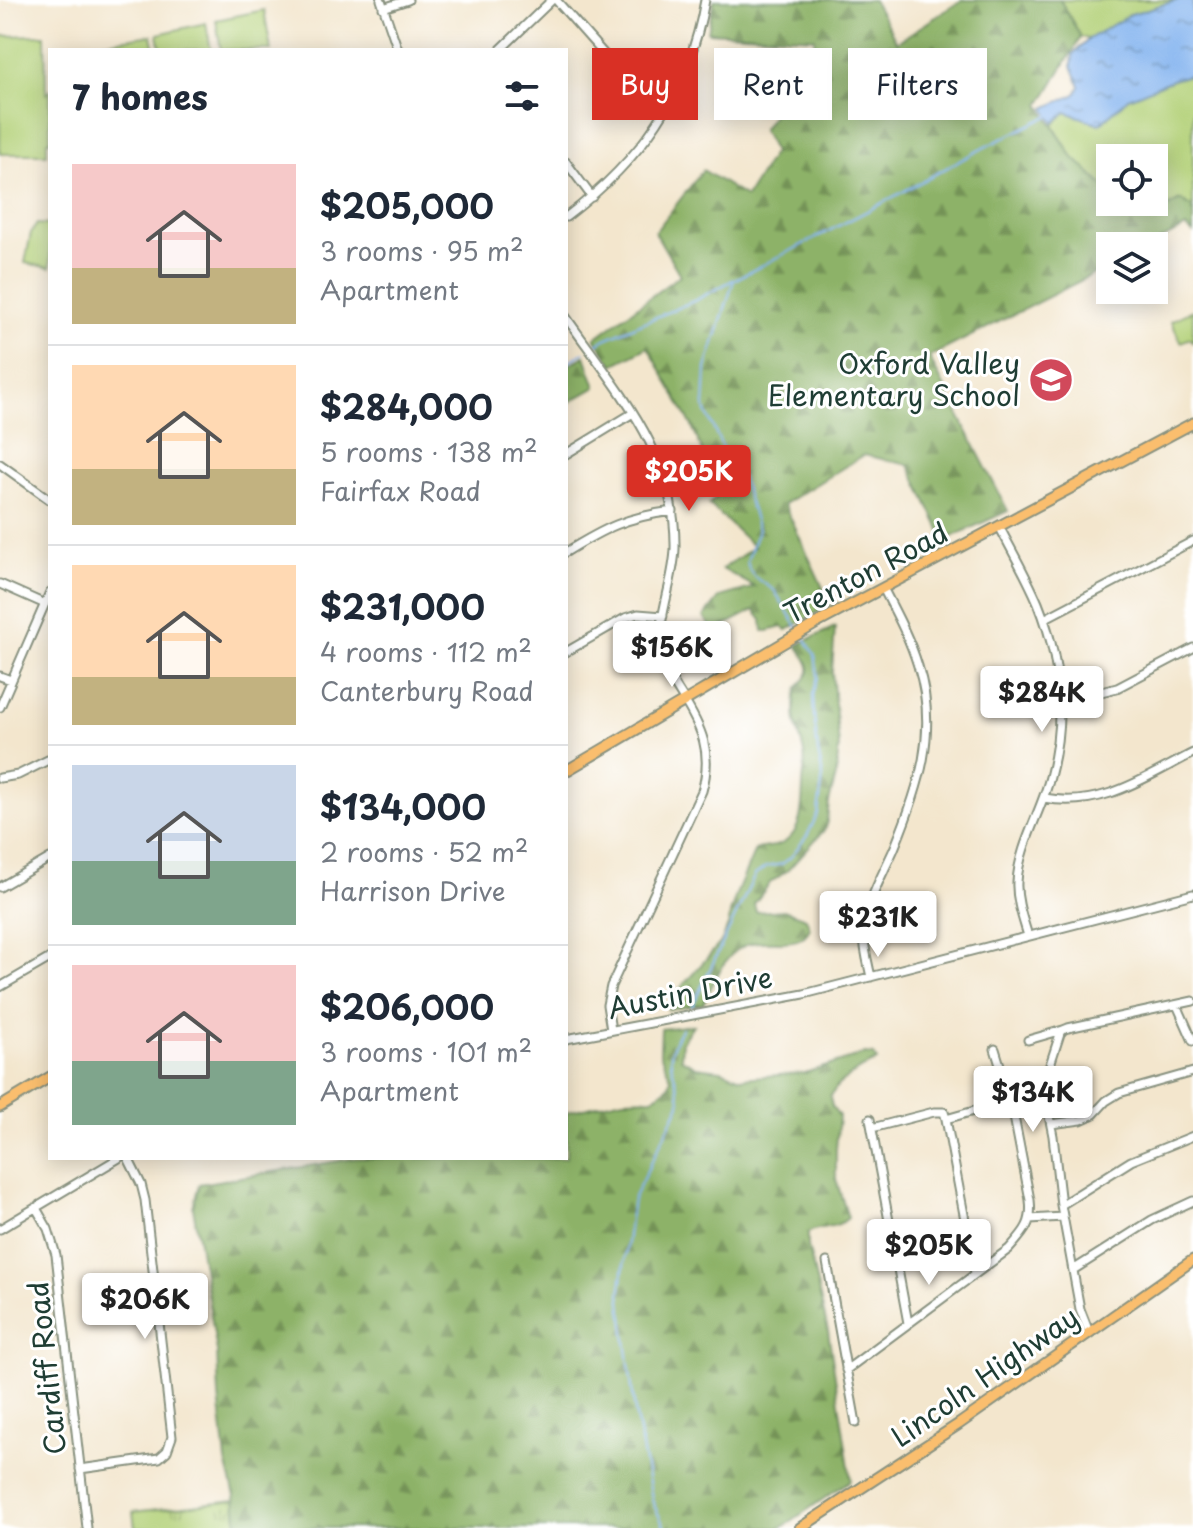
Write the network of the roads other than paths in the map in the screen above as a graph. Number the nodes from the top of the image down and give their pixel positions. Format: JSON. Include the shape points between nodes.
{"nodes":[{"id":1,"x":408,"y":0,"type":"edge"},
{"id":2,"x":554,"y":0,"type":"edge"},
{"id":3,"x":705,"y":0,"type":"edge"},
{"id":4,"x":382,"y":4,"type":"edge"},
{"id":5,"x":397,"y":48,"type":"edge"},
{"id":6,"x":502,"y":48,"type":"edge"},
{"id":7,"x":598,"y":48,"type":"edge"},
{"id":8,"x":693,"y":48,"type":"edge"},
{"id":9,"x":659,"y":120,"type":"edge"},
{"id":10,"x":568,"y":165,"type":"edge"},
{"id":11,"x":592,"y":197,"type":"junction"},
{"id":12,"x":568,"y":215,"type":"edge"},
{"id":13,"x":568,"y":320,"type":"edge"},
{"id":14,"x":633,"y":413,"type":"junction"},
{"id":15,"x":1193,"y":423,"type":"edge"},
{"id":16,"x":568,"y":453,"type":"edge"},
{"id":17,"x":0,"y":464,"type":"edge"},
{"id":18,"x":48,"y":499,"type":"edge"},
{"id":19,"x":673,"y":511,"type":"junction"},
{"id":20,"x":999,"y":526,"type":"junction"},
{"id":21,"x":1193,"y":541,"type":"edge"},
{"id":22,"x":568,"y":551,"type":"edge"},
{"id":23,"x":0,"y":584,"type":"edge"},
{"id":24,"x":883,"y":588,"type":"junction"},
{"id":25,"x":48,"y":597,"type":"edge"},
{"id":26,"x":45,"y":604,"type":"junction"},
{"id":27,"x":663,"y":616,"type":"junction"},
{"id":28,"x":1044,"y":619,"type":"junction"},
{"id":29,"x":1193,"y":648,"type":"edge"},
{"id":30,"x":568,"y":651,"type":"edge"},
{"id":31,"x":0,"y":676,"type":"edge"},
{"id":32,"x":11,"y":680,"type":"junction"},
{"id":33,"x":1060,"y":697,"type":"junction"},
{"id":34,"x":684,"y":701,"type":"junction"},
{"id":35,"x":0,"y":707,"type":"edge"},
{"id":36,"x":1193,"y":753,"type":"edge"},
{"id":37,"x":48,"y":760,"type":"edge"},
{"id":38,"x":568,"y":770,"type":"edge"},
{"id":39,"x":0,"y":778,"type":"edge"},
{"id":40,"x":1044,"y":798,"type":"junction"},
{"id":41,"x":48,"y":859,"type":"edge"},
{"id":42,"x":0,"y":887,"type":"edge"},
{"id":43,"x":1193,"y":894,"type":"edge"},
{"id":44,"x":1028,"y":936,"type":"junction"},
{"id":45,"x":48,"y":959,"type":"edge"},
{"id":46,"x":871,"y":977,"type":"junction"},
{"id":47,"x":0,"y":987,"type":"edge"},
{"id":48,"x":1193,"y":1001,"type":"edge"},
{"id":49,"x":1177,"y":1005,"type":"junction"},
{"id":50,"x":611,"y":1030,"type":"junction"},
{"id":51,"x":1063,"y":1030,"type":"junction"},
{"id":52,"x":568,"y":1039,"type":"edge"},
{"id":53,"x":1028,"y":1040,"type":"dead end"},
{"id":54,"x":1193,"y":1041,"type":"edge"},
{"id":55,"x":995,"y":1049,"type":"dead end"},
{"id":56,"x":1193,"y":1072,"type":"edge"},
{"id":57,"x":48,"y":1078,"type":"edge"},
{"id":58,"x":1044,"y":1091,"type":"junction"},
{"id":59,"x":1011,"y":1101,"type":"junction"},
{"id":60,"x":0,"y":1107,"type":"edge"},
{"id":61,"x":946,"y":1119,"type":"junction"},
{"id":62,"x":1051,"y":1124,"type":"junction"},
{"id":63,"x":1193,"y":1136,"type":"edge"},
{"id":64,"x":116,"y":1160,"type":"edge"},
{"id":65,"x":129,"y":1160,"type":"edge"},
{"id":66,"x":1193,"y":1201,"type":"edge"},
{"id":67,"x":1061,"y":1205,"type":"junction"},
{"id":68,"x":36,"y":1208,"type":"junction"},
{"id":69,"x":1063,"y":1217,"type":"junction"},
{"id":70,"x":1030,"y":1219,"type":"junction"},
{"id":71,"x":0,"y":1229,"type":"edge"},
{"id":72,"x":1193,"y":1260,"type":"edge"},
{"id":73,"x":827,"y":1262,"type":"dead end"},
{"id":74,"x":1073,"y":1270,"type":"junction"},
{"id":75,"x":975,"y":1273,"type":"junction"},
{"id":76,"x":908,"y":1323,"type":"junction"},
{"id":77,"x":1089,"y":1332,"type":"junction"},
{"id":78,"x":846,"y":1370,"type":"junction"},
{"id":79,"x":856,"y":1423,"type":"dead end"},
{"id":80,"x":80,"y":1469,"type":"junction"},
{"id":81,"x":87,"y":1528,"type":"edge"},
{"id":82,"x":800,"y":1528,"type":"edge"}],
"edges":[{"from":1,"to":4,"type":"street"},
{"from":2,"to":6,"type":"street"},
{"from":2,"to":7,"type":"street"},
{"from":3,"to":8,"type":"street"},
{"from":4,"to":5,"type":"street"},
{"from":9,"to":11,"type":"street","via":[[636,153]]},
{"from":10,"to":11,"type":"street"},
{"from":11,"to":12,"type":"street"},
{"from":13,"to":14,"type":"street"},
{"from":14,"to":16,"type":"street"},
{"from":14,"to":19,"type":"street","via":[[661,465]]},
{"from":15,"to":20,"type":"main road","name":"Trenton Road"},
{"from":17,"to":18,"type":"street"},
{"from":19,"to":22,"type":"street","via":[[625,520]]},
{"from":19,"to":27,"type":"street","via":[[675,552]]},
{"from":20,"to":24,"type":"main road","name":"Trenton Road"},
{"from":20,"to":28,"type":"street"},
{"from":21,"to":28,"type":"street"},
{"from":23,"to":26,"type":"street"},
{"from":24,"to":34,"type":"main road","name":"Trenton Road"},
{"from":24,"to":46,"type":"street","via":[[918,665],[927,723],[918,787],[866,916]]},
{"from":25,"to":26,"type":"street"},
{"from":26,"to":32,"type":"street"},
{"from":27,"to":30,"type":"street","via":[[625,618]]},
{"from":27,"to":34,"type":"street","via":[[663,662]]},
{"from":28,"to":33,"type":"street"},
{"from":29,"to":33,"type":"street","via":[[1117,688]]},
{"from":31,"to":32,"type":"street"},
{"from":32,"to":35,"type":"street"},
{"from":33,"to":40,"type":"street"},
{"from":34,"to":38,"type":"main road","name":"Trenton Road"},
{"from":34,"to":50,"type":"street","via":[[706,746],[705,781],[611,986]]},
{"from":36,"to":40,"type":"street","via":[[1103,796],[1074,801]]},
{"from":37,"to":39,"type":"street"},
{"from":40,"to":44,"type":"street","via":[[1017,881]]},
{"from":41,"to":42,"type":"street"},
{"from":43,"to":44,"type":"street","name":"Austin Drive"},
{"from":44,"to":46,"type":"street","name":"Austin Drive"},
{"from":45,"to":47,"type":"street"},
{"from":46,"to":50,"type":"street","name":"Austin Drive"},
{"from":48,"to":49,"type":"street"},
{"from":49,"to":51,"type":"street"},
{"from":49,"to":54,"type":"street"},
{"from":50,"to":52,"type":"street","name":"Austin Drive"},
{"from":51,"to":53,"type":"street"},
{"from":51,"to":58,"type":"street"},
{"from":55,"to":59,"type":"street"},
{"from":56,"to":62,"type":"street","via":[[1109,1097],[1081,1120]]},
{"from":57,"to":60,"type":"main road"},
{"from":58,"to":59,"type":"street"},
{"from":58,"to":62,"type":"street"},
{"from":59,"to":61,"type":"street"},
{"from":59,"to":70,"type":"street"},
{"from":61,"to":75,"type":"street"},
{"from":61,"to":76,"type":"street","via":[[944,1112],[934,1112],[871,1123]]},
{"from":62,"to":67,"type":"street"},
{"from":63,"to":67,"type":"street","via":[[1131,1161]]},
{"from":64,"to":68,"type":"street"},
{"from":65,"to":80,"type":"street","via":[[145,1200],[172,1437],[159,1458]]},
{"from":66,"to":74,"type":"street"},
{"from":67,"to":69,"type":"street"},
{"from":68,"to":71,"type":"street"},
{"from":68,"to":80,"type":"street","name":"Cardiff Road","via":[[56,1255]]},
{"from":69,"to":70,"type":"street"},
{"from":69,"to":74,"type":"street"},
{"from":70,"to":75,"type":"street","via":[[1009,1249]]},
{"from":72,"to":77,"type":"main road","name":"Lincoln Highway"},
{"from":73,"to":78,"type":"street"},
{"from":74,"to":77,"type":"street"},
{"from":75,"to":76,"type":"street"},
{"from":76,"to":78,"type":"street"},
{"from":77,"to":82,"type":"main road","name":"Lincoln Highway"},
{"from":78,"to":79,"type":"street"},
{"from":80,"to":81,"type":"street","name":"Cardiff Road"}]}
